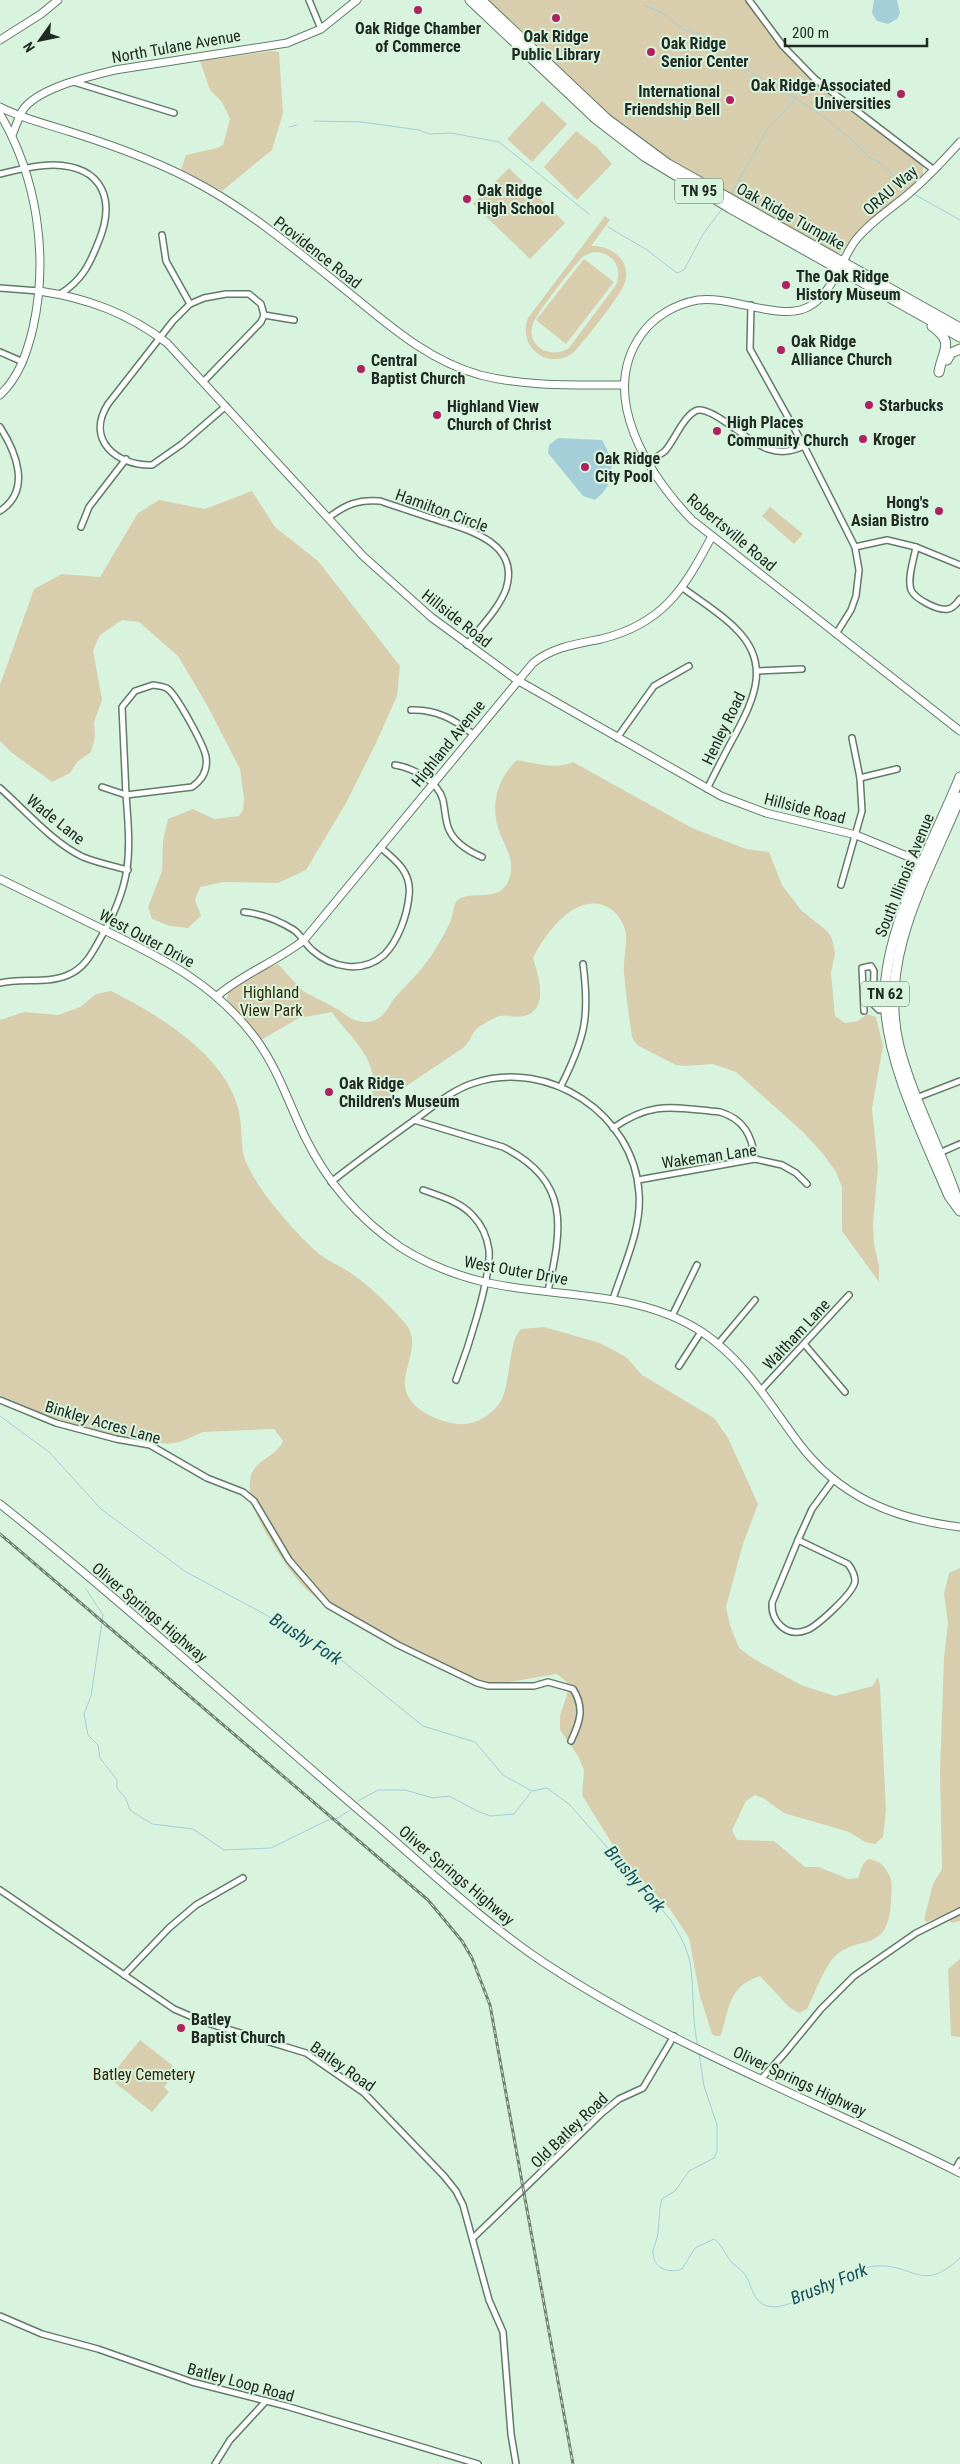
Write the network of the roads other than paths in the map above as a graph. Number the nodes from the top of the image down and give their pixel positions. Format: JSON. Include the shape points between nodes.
{"nodes":[{"id":1,"x":58,"y":0,"type":"edge"},
{"id":2,"x":309,"y":0,"type":"edge"},
{"id":3,"x":356,"y":0,"type":"edge"},
{"id":4,"x":465,"y":0,"type":"edge"},
{"id":5,"x":470,"y":0,"type":"edge"},
{"id":6,"x":481,"y":0,"type":"edge"},
{"id":7,"x":749,"y":0,"type":"edge"},
{"id":8,"x":482,"y":12,"type":"junction"},
{"id":9,"x":0,"y":30,"type":"edge"},
{"id":10,"x":320,"y":30,"type":"junction"},
{"id":11,"x":2,"y":38,"type":"edge"},
{"id":12,"x":74,"y":82,"type":"junction"},
{"id":13,"x":0,"y":107,"type":"edge"},
{"id":14,"x":174,"y":113,"type":"dead end"},
{"id":15,"x":1,"y":117,"type":"edge"},
{"id":16,"x":20,"y":118,"type":"junction"},
{"id":17,"x":12,"y":135,"type":"junction"},
{"id":18,"x":960,"y":142,"type":"edge"},
{"id":19,"x":25,"y":169,"type":"junction"},
{"id":20,"x":934,"y":170,"type":"junction"},
{"id":21,"x":0,"y":174,"type":"edge"},
{"id":22,"x":162,"y":235,"type":"dead end"},
{"id":23,"x":840,"y":266,"type":"junction"},
{"id":24,"x":0,"y":288,"type":"edge"},
{"id":25,"x":39,"y":291,"type":"junction"},
{"id":26,"x":60,"y":294,"type":"junction"},
{"id":27,"x":888,"y":296,"type":"junction"},
{"id":28,"x":190,"y":304,"type":"junction"},
{"id":29,"x":751,"y":305,"type":"junction"},
{"id":30,"x":264,"y":316,"type":"junction"},
{"id":31,"x":294,"y":320,"type":"dead end"},
{"id":32,"x":960,"y":328,"type":"edge"},
{"id":33,"x":960,"y":336,"type":"edge"},
{"id":34,"x":160,"y":337,"type":"junction"},
{"id":35,"x":960,"y":348,"type":"edge"},
{"id":36,"x":0,"y":352,"type":"edge"},
{"id":37,"x":23,"y":362,"type":"junction"},
{"id":38,"x":204,"y":381,"type":"junction"},
{"id":39,"x":623,"y":385,"type":"junction"},
{"id":40,"x":0,"y":395,"type":"edge"},
{"id":41,"x":226,"y":406,"type":"junction"},
{"id":42,"x":0,"y":427,"type":"edge"},
{"id":43,"x":804,"y":446,"type":"junction"},
{"id":44,"x":126,"y":459,"type":"junction"},
{"id":45,"x":649,"y":462,"type":"junction"},
{"id":46,"x":0,"y":511,"type":"edge"},
{"id":47,"x":328,"y":518,"type":"junction"},
{"id":48,"x":82,"y":527,"type":"dead end"},
{"id":49,"x":712,"y":536,"type":"junction"},
{"id":50,"x":855,"y":547,"type":"junction"},
{"id":51,"x":916,"y":547,"type":"junction"},
{"id":52,"x":960,"y":565,"type":"edge"},
{"id":53,"x":682,"y":588,"type":"junction"},
{"id":54,"x":960,"y":599,"type":"edge"},
{"id":55,"x":836,"y":634,"type":"junction"},
{"id":56,"x":467,"y":645,"type":"junction"},
{"id":57,"x":689,"y":666,"type":"dead end"},
{"id":58,"x":802,"y":669,"type":"dead end"},
{"id":59,"x":757,"y":671,"type":"junction"},
{"id":60,"x":517,"y":680,"type":"junction"},
{"id":61,"x":410,"y":710,"type":"dead end"},
{"id":62,"x":960,"y":731,"type":"edge"},
{"id":63,"x":472,"y":734,"type":"junction"},
{"id":64,"x":617,"y":738,"type":"junction"},
{"id":65,"x":852,"y":738,"type":"dead end"},
{"id":66,"x":395,"y":765,"type":"dead end"},
{"id":67,"x":897,"y":770,"type":"dead end"},
{"id":68,"x":960,"y":777,"type":"edge"},
{"id":69,"x":860,"y":778,"type":"junction"},
{"id":70,"x":432,"y":784,"type":"junction"},
{"id":71,"x":102,"y":787,"type":"dead end"},
{"id":72,"x":0,"y":788,"type":"edge"},
{"id":73,"x":707,"y":789,"type":"junction"},
{"id":74,"x":126,"y":795,"type":"junction"},
{"id":75,"x":960,"y":797,"type":"edge"},
{"id":76,"x":856,"y":836,"type":"junction"},
{"id":77,"x":380,"y":847,"type":"junction"},
{"id":78,"x":482,"y":857,"type":"dead end"},
{"id":79,"x":927,"y":865,"type":"junction"},
{"id":80,"x":128,"y":870,"type":"junction"},
{"id":81,"x":0,"y":879,"type":"edge"},
{"id":82,"x":842,"y":885,"type":"dead end"},
{"id":83,"x":244,"y":912,"type":"dead end"},
{"id":84,"x":105,"y":931,"type":"junction"},
{"id":85,"x":304,"y":940,"type":"junction"},
{"id":86,"x":583,"y":964,"type":"dead end"},
{"id":87,"x":0,"y":983,"type":"edge"},
{"id":88,"x":217,"y":996,"type":"junction"},
{"id":89,"x":890,"y":1009,"type":"junction"},
{"id":90,"x":864,"y":1011,"type":"dead end"},
{"id":91,"x":960,"y":1081,"type":"edge"},
{"id":92,"x":562,"y":1086,"type":"junction"},
{"id":93,"x":914,"y":1099,"type":"junction"},
{"id":94,"x":414,"y":1120,"type":"junction"},
{"id":95,"x":613,"y":1128,"type":"junction"},
{"id":96,"x":960,"y":1144,"type":"edge"},
{"id":97,"x":936,"y":1154,"type":"junction"},
{"id":98,"x":755,"y":1159,"type":"junction"},
{"id":99,"x":638,"y":1180,"type":"junction"},
{"id":100,"x":331,"y":1182,"type":"junction"},
{"id":101,"x":807,"y":1184,"type":"dead end"},
{"id":102,"x":423,"y":1190,"type":"dead end"},
{"id":103,"x":960,"y":1210,"type":"edge"},
{"id":104,"x":697,"y":1265,"type":"dead end"},
{"id":105,"x":484,"y":1282,"type":"junction"},
{"id":106,"x":548,"y":1291,"type":"junction"},
{"id":107,"x":849,"y":1295,"type":"dead end"},
{"id":108,"x":614,"y":1299,"type":"junction"},
{"id":109,"x":755,"y":1300,"type":"dead end"},
{"id":110,"x":672,"y":1316,"type":"junction"},
{"id":111,"x":701,"y":1332,"type":"junction"},
{"id":112,"x":718,"y":1344,"type":"junction"},
{"id":113,"x":805,"y":1345,"type":"junction"},
{"id":114,"x":679,"y":1366,"type":"dead end"},
{"id":115,"x":456,"y":1380,"type":"dead end"},
{"id":116,"x":762,"y":1390,"type":"junction"},
{"id":117,"x":845,"y":1392,"type":"dead end"},
{"id":118,"x":0,"y":1400,"type":"edge"},
{"id":119,"x":834,"y":1479,"type":"junction"},
{"id":120,"x":0,"y":1505,"type":"edge"},
{"id":121,"x":960,"y":1527,"type":"edge"},
{"id":122,"x":798,"y":1540,"type":"junction"},
{"id":123,"x":571,"y":1741,"type":"dead end"},
{"id":124,"x":243,"y":1878,"type":"dead end"},
{"id":125,"x":0,"y":1890,"type":"edge"},
{"id":126,"x":960,"y":1911,"type":"edge"},
{"id":127,"x":124,"y":1975,"type":"junction"},
{"id":128,"x":674,"y":2036,"type":"junction"},
{"id":129,"x":762,"y":2078,"type":"junction"},
{"id":130,"x":960,"y":2160,"type":"edge"},
{"id":131,"x":958,"y":2172,"type":"edge"},
{"id":132,"x":473,"y":2238,"type":"junction"},
{"id":133,"x":0,"y":2316,"type":"edge"},
{"id":134,"x":266,"y":2401,"type":"junction"},
{"id":135,"x":214,"y":2464,"type":"edge"},
{"id":136,"x":478,"y":2464,"type":"edge"},
{"id":137,"x":516,"y":2464,"type":"edge"}],
"edges":[{"from":1,"to":11,"type":"street"},
{"from":2,"to":10,"type":"street"},
{"from":3,"to":10,"type":"street","name":"North Tulane Avenue"},
{"from":4,"to":8,"type":"highway"},
{"from":5,"to":8,"type":"highway","name":"Oak Ridge Turnpike","number":"TN 95"},
{"from":6,"to":23,"type":"highway","name":"Oak Ridge Turnpike","number":"TN 95","via":[[628,136],[688,176]]},
{"from":7,"to":20,"type":"street","via":[[783,46],[815,79]]},
{"from":8,"to":23,"type":"highway","name":"Oak Ridge Turnpike","number":"TN 95","via":[[596,119],[644,156],[681,180]]},
{"from":9,"to":11,"type":"street"},
{"from":10,"to":12,"type":"street","name":"North Tulane Avenue","via":[[287,43],[115,70]]},
{"from":12,"to":14,"type":"street"},
{"from":12,"to":16,"type":"street","name":"North Tulane Avenue","via":[[34,99],[24,108]]},
{"from":13,"to":16,"type":"street","name":"Providence Road"},
{"from":15,"to":17,"type":"street"},
{"from":16,"to":17,"type":"street","name":"North Tulane Avenue"},
{"from":16,"to":39,"type":"street","name":"Providence Road","via":[[112,146],[198,183],[255,219],[403,336],[448,364],[516,382]]},
{"from":17,"to":19,"type":"street"},
{"from":18,"to":20,"type":"street","name":"ORAU Way"},
{"from":19,"to":21,"type":"street"},
{"from":19,"to":25,"type":"street","via":[[38,224]]},
{"from":19,"to":26,"type":"street","via":[[64,166],[88,174],[103,191],[108,213],[106,226],[87,270],[73,286]]},
{"from":20,"to":23,"type":"street","name":"ORAU Way","via":[[859,237]]},
{"from":22,"to":28,"type":"street","via":[[166,261]]},
{"from":23,"to":27,"type":"highway","name":"Oak Ridge Turnpike","number":"TN 95"},
{"from":23,"to":29,"type":"street","name":"Robertsville Road","via":[[824,294],[805,308],[785,311]]},
{"from":23,"to":32,"type":"highway","name":"Oak Ridge Turnpike","number":"TN 95"},
{"from":24,"to":25,"type":"street"},
{"from":25,"to":26,"type":"street","name":"Hillside Road"},
{"from":25,"to":37,"type":"street"},
{"from":26,"to":34,"type":"street","name":"Hillside Road","via":[[112,309]]},
{"from":27,"to":33,"type":"highway","name":"Oak Ridge Turnpike","number":"TN 95"},
{"from":27,"to":35,"type":"highway","via":[[942,334],[947,350],[939,372],[951,353]]},
{"from":28,"to":30,"type":"street","via":[[204,298],[238,293],[261,304]]},
{"from":28,"to":34,"type":"street"},
{"from":29,"to":39,"type":"street","name":"Robertsville Road","via":[[710,299],[669,310],[650,324],[637,340],[628,359]]},
{"from":29,"to":43,"type":"street","via":[[750,349]]},
{"from":30,"to":31,"type":"street"},
{"from":30,"to":38,"type":"street"},
{"from":34,"to":38,"type":"street","name":"Hillside Road"},
{"from":34,"to":44,"type":"street","via":[[101,414],[99,434],[104,444],[111,452]]},
{"from":36,"to":37,"type":"street"},
{"from":37,"to":40,"type":"street"},
{"from":38,"to":41,"type":"street","name":"Hillside Road"},
{"from":39,"to":45,"type":"street","name":"Robertsville Road","via":[[626,411]]},
{"from":41,"to":44,"type":"street","via":[[158,463],[143,465]]},
{"from":41,"to":47,"type":"street","name":"Hillside Road"},
{"from":42,"to":46,"type":"street","via":[[18,467],[18,487],[13,500]]},
{"from":43,"to":45,"type":"street","via":[[786,452],[767,450],[706,410],[699,410],[691,414],[665,450]]},
{"from":43,"to":50,"type":"street"},
{"from":44,"to":48,"type":"street","via":[[89,507]]},
{"from":45,"to":49,"type":"street","name":"Robertsville Road","via":[[674,500]]},
{"from":47,"to":56,"type":"street","name":"Hillside Road","via":[[402,592]]},
{"from":47,"to":56,"type":"street","name":"Hamilton Circle","via":[[351,503],[365,499],[380,501],[480,534],[495,544],[507,566],[506,588]]},
{"from":49,"to":53,"type":"street","name":"Highland Avenue"},
{"from":49,"to":55,"type":"street","name":"Robertsville Road"},
{"from":50,"to":51,"type":"street","via":[[887,540]]},
{"from":50,"to":55,"type":"street","via":[[859,570],[856,596]]},
{"from":51,"to":52,"type":"street"},
{"from":51,"to":54,"type":"street","via":[[910,579],[914,595],[944,609],[953,607]]},
{"from":53,"to":59,"type":"street","name":"Henley Road","via":[[737,629],[751,649]]},
{"from":53,"to":60,"type":"street","name":"Highland Avenue","via":[[661,611],[641,624],[622,633],[546,653]]},
{"from":55,"to":62,"type":"street","name":"Robertsville Road"},
{"from":56,"to":60,"type":"street","name":"Hillside Road"},
{"from":57,"to":64,"type":"street","via":[[654,686]]},
{"from":58,"to":59,"type":"street"},
{"from":59,"to":73,"type":"street","name":"Henley Road","via":[[752,701]]},
{"from":60,"to":63,"type":"street","name":"Highland Avenue"},
{"from":60,"to":64,"type":"street","name":"Hillside Road"},
{"from":61,"to":63,"type":"street","via":[[442,714]]},
{"from":63,"to":70,"type":"street","name":"Highland Avenue"},
{"from":64,"to":73,"type":"street","name":"Hillside Road"},
{"from":65,"to":69,"type":"street"},
{"from":66,"to":70,"type":"street","via":[[408,767]]},
{"from":67,"to":69,"type":"street"},
{"from":68,"to":79,"type":"highway","name":"South Illinois Avenue","number":"TN 62"},
{"from":69,"to":76,"type":"street","via":[[862,812]]},
{"from":70,"to":77,"type":"street","name":"Highland Avenue"},
{"from":70,"to":78,"type":"street","via":[[443,799],[448,827],[454,837]]},
{"from":71,"to":74,"type":"street"},
{"from":72,"to":80,"type":"street","name":"Wade Lane","via":[[74,852],[96,862]]},
{"from":73,"to":76,"type":"street","name":"Hillside Road","via":[[766,813]]},
{"from":74,"to":74,"type":"street","via":[[192,787],[203,775],[206,758],[202,748],[178,703],[166,688],[153,685],[142,688],[130,695],[122,707]]},
{"from":74,"to":80,"type":"street"},
{"from":75,"to":79,"type":"highway","number":"TN 62"},
{"from":76,"to":79,"type":"street","name":"Hillside Road"},
{"from":76,"to":82,"type":"street"},
{"from":77,"to":85,"type":"street","name":"Highland Avenue"},
{"from":77,"to":85,"type":"street","via":[[402,866],[410,889],[404,919],[386,952],[367,966],[345,966],[326,960]]},
{"from":79,"to":89,"type":"highway","number":"TN 62","via":[[898,953]]},
{"from":80,"to":84,"type":"street","via":[[119,901]]},
{"from":81,"to":84,"type":"street","name":"West Outer Drive"},
{"from":83,"to":85,"type":"street","via":[[271,917],[296,931]]},
{"from":84,"to":87,"type":"street","via":[[88,960],[69,975],[49,980]]},
{"from":84,"to":88,"type":"street","name":"West Outer Drive","via":[[175,966]]},
{"from":85,"to":88,"type":"street","name":"Highland Avenue","via":[[277,960],[234,981]]},
{"from":86,"to":92,"type":"street","via":[[587,1006],[585,1025]]},
{"from":88,"to":100,"type":"street","name":"West Outer Drive","via":[[268,1058],[307,1142]]},
{"from":89,"to":90,"type":"street","via":[[879,1010],[873,1004],[874,971],[866,966],[862,968]]},
{"from":89,"to":93,"type":"highway","number":"TN 62"},
{"from":91,"to":93,"type":"street"},
{"from":92,"to":94,"type":"street","via":[[519,1077],[490,1079],[456,1091]]},
{"from":92,"to":95,"type":"street","via":[[589,1103]]},
{"from":93,"to":97,"type":"highway","number":"TN 62"},
{"from":94,"to":100,"type":"street"},
{"from":94,"to":106,"type":"street","via":[[503,1147],[539,1174],[552,1194],[559,1222],[558,1249]]},
{"from":95,"to":98,"type":"street","via":[[634,1114],[657,1108],[720,1112],[744,1126],[750,1135]]},
{"from":95,"to":99,"type":"street","via":[[629,1152]]},
{"from":96,"to":97,"type":"street"},
{"from":97,"to":103,"type":"highway","number":"TN 62"},
{"from":98,"to":99,"type":"street","name":"Wakeman Lane"},
{"from":98,"to":101,"type":"street","name":"Wakeman Lane","via":[[782,1165]]},
{"from":99,"to":108,"type":"street","via":[[637,1224]]},
{"from":100,"to":105,"type":"street","name":"West Outer Drive","via":[[369,1223],[400,1247],[441,1268]]},
{"from":102,"to":105,"type":"street","via":[[452,1200],[478,1221],[489,1251]]},
{"from":104,"to":110,"type":"street"},
{"from":105,"to":106,"type":"street","name":"West Outer Drive"},
{"from":105,"to":115,"type":"street"},
{"from":106,"to":108,"type":"street","name":"West Outer Drive"},
{"from":107,"to":113,"type":"street","name":"Waltham Lane"},
{"from":108,"to":110,"type":"street","name":"West Outer Drive"},
{"from":109,"to":112,"type":"street"},
{"from":110,"to":111,"type":"street","name":"West Outer Drive"},
{"from":111,"to":112,"type":"street","name":"West Outer Drive"},
{"from":111,"to":114,"type":"street"},
{"from":112,"to":116,"type":"street","name":"West Outer Drive","via":[[742,1365]]},
{"from":113,"to":116,"type":"street","name":"Waltham Lane"},
{"from":113,"to":117,"type":"street"},
{"from":116,"to":119,"type":"street","name":"West Outer Drive","via":[[806,1452]]},
{"from":118,"to":123,"type":"street","name":"Binkley Acres Lane","via":[[56,1423],[156,1448],[207,1478],[244,1492],[254,1502],[289,1560],[328,1605],[398,1645],[477,1683],[534,1686],[548,1682],[573,1689],[582,1713]]},
{"from":119,"to":121,"type":"street","name":"West Outer Drive","via":[[891,1513]]},
{"from":119,"to":122,"type":"street","via":[[812,1509]]},
{"from":120,"to":128,"type":"street","name":"Oliver Springs Highway","via":[[140,1620],[504,1934],[590,1992]]},
{"from":122,"to":122,"type":"street","via":[[772,1603],[772,1613],[786,1630],[801,1632],[814,1627],[828,1614],[852,1590],[855,1581],[848,1564]]},
{"from":124,"to":127,"type":"street","via":[[196,1905]]},
{"from":125,"to":127,"type":"street","name":"Batley Road"},
{"from":126,"to":129,"type":"street","via":[[916,1933],[854,1976],[828,2000]]},
{"from":127,"to":132,"type":"street","name":"Batley Road","via":[[160,2001],[190,2017],[306,2053],[364,2092],[456,2191]]},
{"from":128,"to":129,"type":"street","name":"Oliver Springs Highway"},
{"from":128,"to":132,"type":"street","name":"Old Batley Road","via":[[643,2088],[619,2099],[602,2113]]},
{"from":129,"to":131,"type":"street","name":"Oliver Springs Highway"},
{"from":130,"to":131,"type":"street"},
{"from":132,"to":137,"type":"street","name":"Batley Road","via":[[489,2300],[503,2332]]},
{"from":133,"to":134,"type":"street","name":"Batley Loop Road","via":[[42,2334],[192,2382]]},
{"from":134,"to":135,"type":"street","via":[[230,2440]]},
{"from":134,"to":136,"type":"street","name":"Batley Loop Road"}]}
